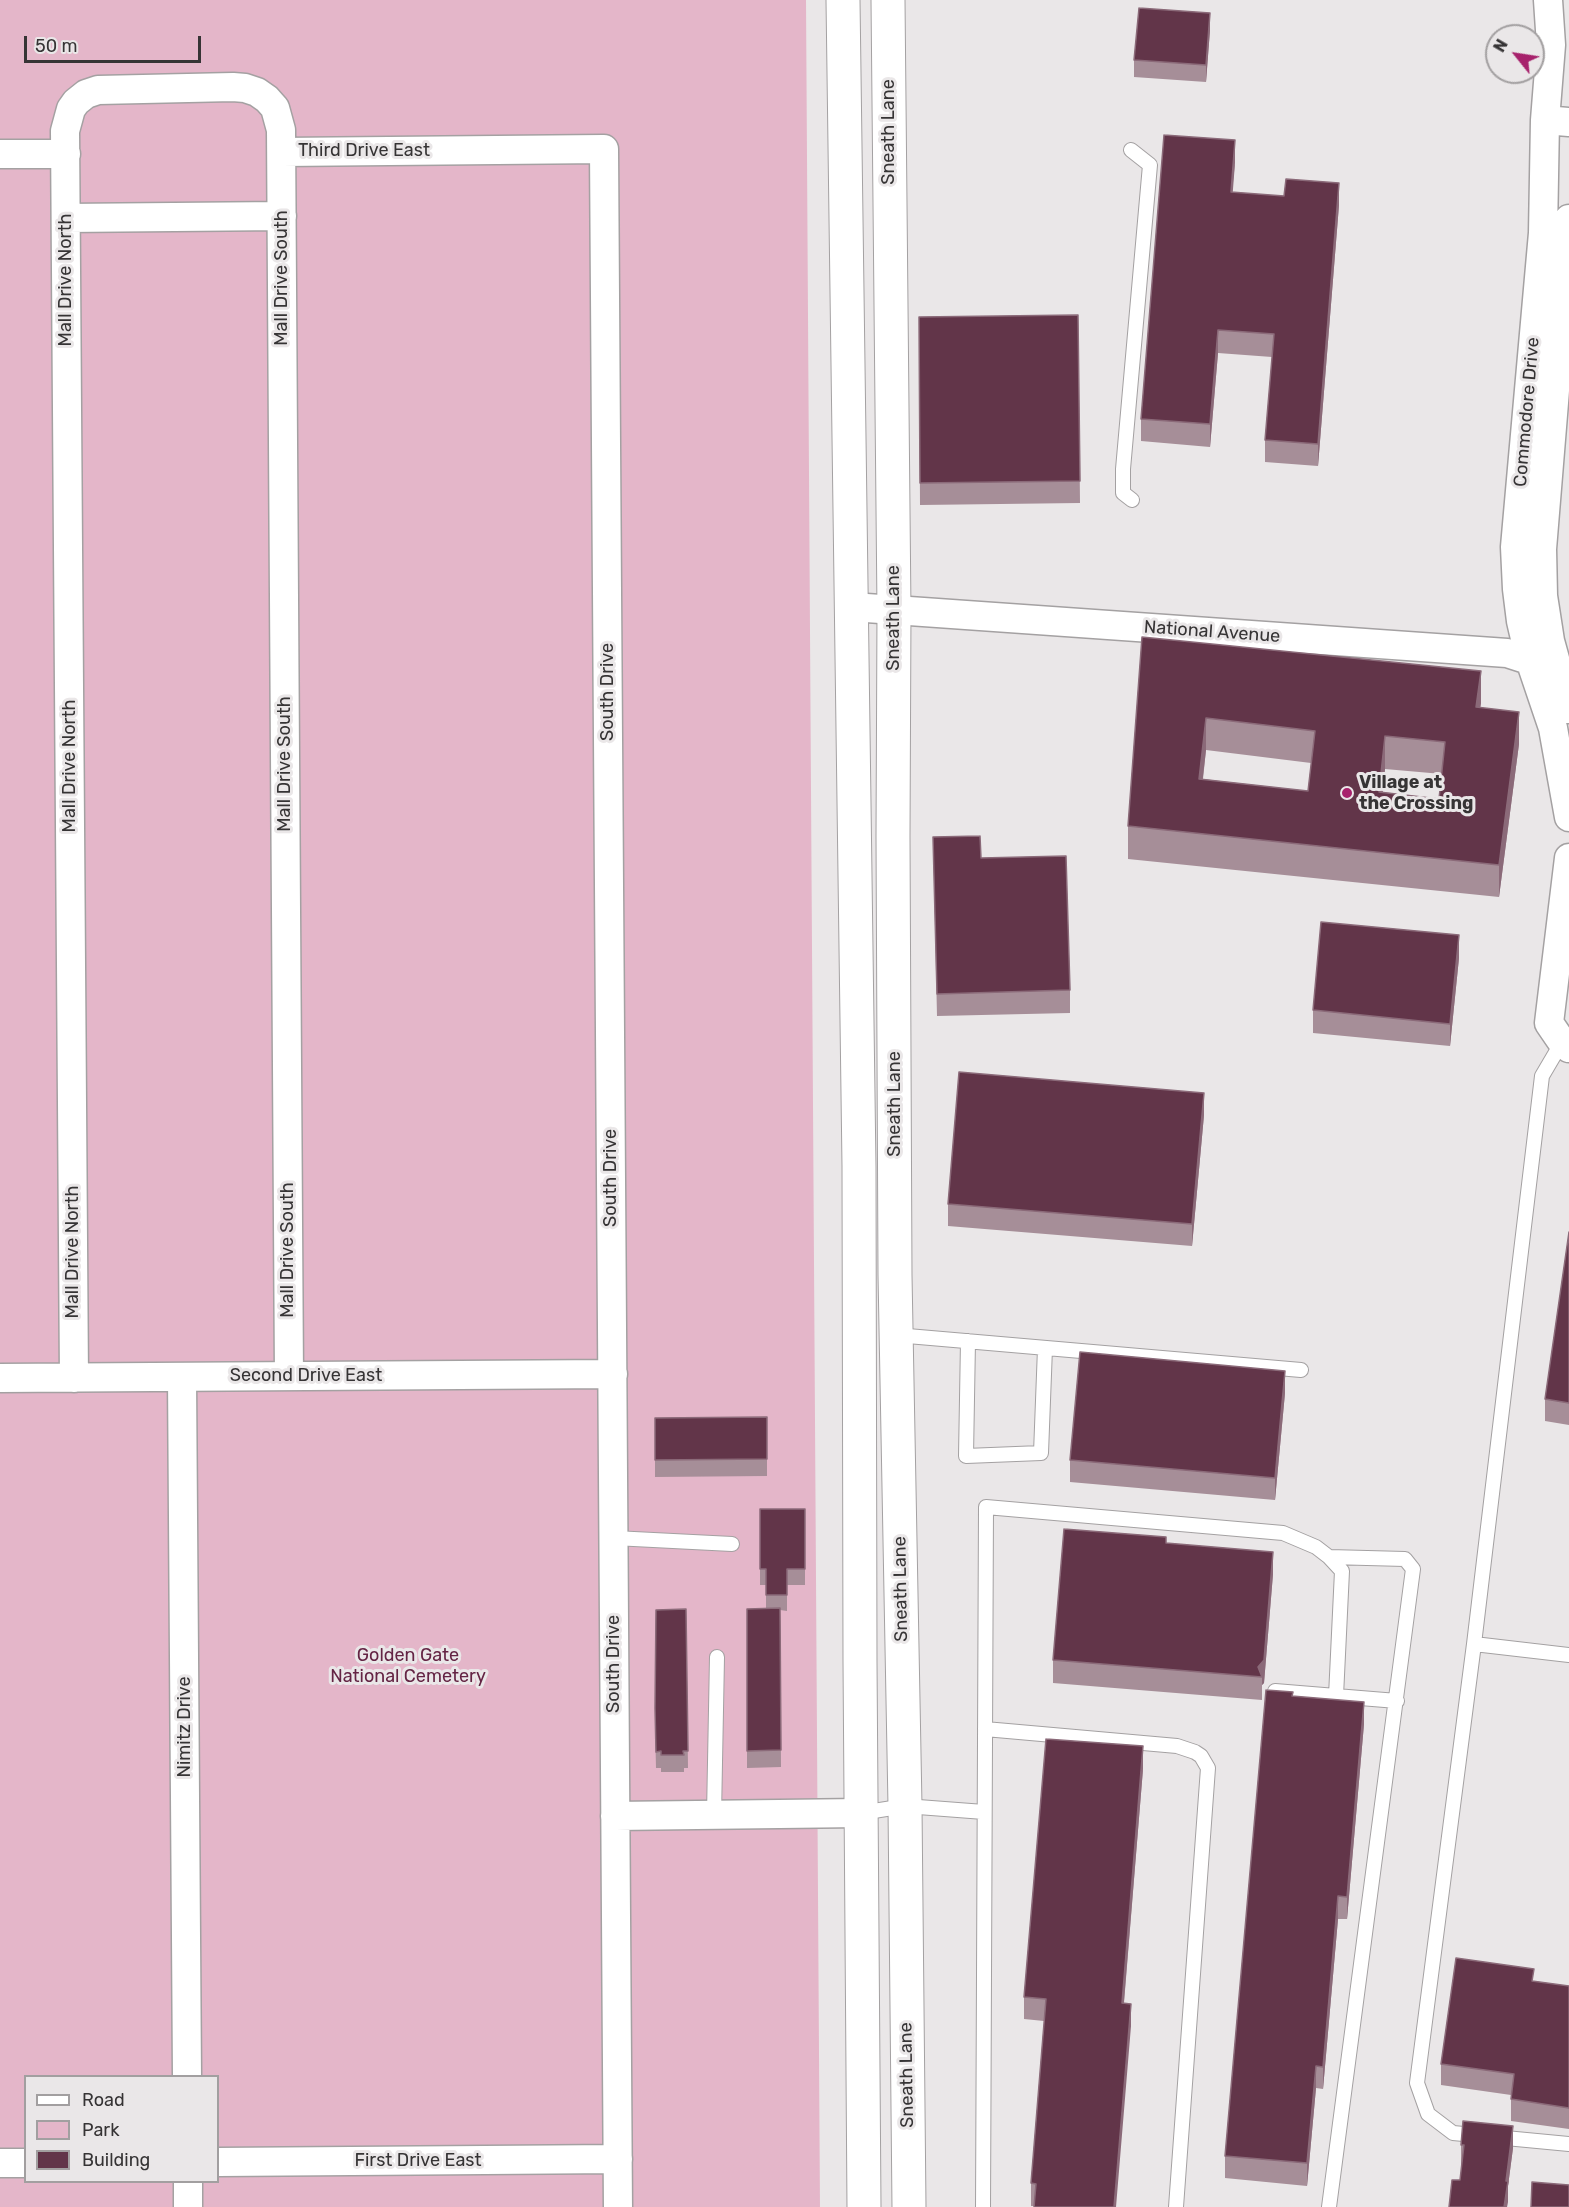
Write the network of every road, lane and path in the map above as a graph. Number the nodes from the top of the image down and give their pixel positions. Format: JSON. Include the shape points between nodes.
{"nodes":[{"id":1,"x":843,"y":0,"type":"edge"},
{"id":2,"x":888,"y":0,"type":"edge"},
{"id":3,"x":1548,"y":0,"type":"edge"},
{"id":4,"x":1557,"y":121,"type":"edge"},
{"id":5,"x":603,"y":149,"type":"joint"},
{"id":6,"x":1131,"y":150,"type":"dead end"},
{"id":7,"x":282,"y":152,"type":"junction"},
{"id":8,"x":0,"y":154,"type":"edge"},
{"id":9,"x":66,"y":154,"type":"junction"},
{"id":10,"x":282,"y":216,"type":"junction"},
{"id":11,"x":66,"y":218,"type":"junction"},
{"id":12,"x":1569,"y":219,"type":"edge"},
{"id":13,"x":1549,"y":417,"type":"edge"},
{"id":14,"x":1132,"y":500,"type":"dead end"},
{"id":15,"x":852,"y":607,"type":"junction"},
{"id":16,"x":894,"y":610,"type":"junction"},
{"id":17,"x":1530,"y":660,"type":"junction"},
{"id":18,"x":1564,"y":672,"type":"edge"},
{"id":19,"x":1569,"y":709,"type":"edge"},
{"id":20,"x":1569,"y":817,"type":"edge"},
{"id":21,"x":1569,"y":858,"type":"edge"},
{"id":22,"x":1567,"y":1041,"type":"edge"},
{"id":23,"x":896,"y":1335,"type":"junction"},
{"id":24,"x":968,"y":1341,"type":"junction"},
{"id":25,"x":1045,"y":1348,"type":"junction"},
{"id":26,"x":1300,"y":1370,"type":"dead end"},
{"id":27,"x":613,"y":1374,"type":"junction"},
{"id":28,"x":289,"y":1376,"type":"junction"},
{"id":29,"x":182,"y":1377,"type":"junction"},
{"id":30,"x":0,"y":1378,"type":"edge"},
{"id":31,"x":74,"y":1378,"type":"junction"},
{"id":32,"x":614,"y":1538,"type":"junction"},
{"id":33,"x":732,"y":1544,"type":"dead end"},
{"id":34,"x":1329,"y":1557,"type":"junction"},
{"id":35,"x":1474,"y":1644,"type":"junction"},
{"id":36,"x":1569,"y":1655,"type":"edge"},
{"id":37,"x":717,"y":1658,"type":"dead end"},
{"id":38,"x":1267,"y":1691,"type":"edge"},
{"id":39,"x":1336,"y":1696,"type":"junction"},
{"id":40,"x":1397,"y":1701,"type":"junction"},
{"id":41,"x":985,"y":1729,"type":"junction"},
{"id":42,"x":905,"y":1806,"type":"junction"},
{"id":43,"x":984,"y":1812,"type":"junction"},
{"id":44,"x":861,"y":1813,"type":"junction"},
{"id":45,"x":714,"y":1815,"type":"junction"},
{"id":46,"x":615,"y":1816,"type":"junction"},
{"id":47,"x":187,"y":2075,"type":"edge"},
{"id":48,"x":1569,"y":2144,"type":"edge"},
{"id":49,"x":618,"y":2159,"type":"junction"},
{"id":50,"x":219,"y":2162,"type":"edge"},
{"id":51,"x":0,"y":2163,"type":"edge"},
{"id":52,"x":24,"y":2163,"type":"edge"},
{"id":53,"x":188,"y":2183,"type":"edge"},
{"id":54,"x":188,"y":2207,"type":"edge"},
{"id":55,"x":618,"y":2207,"type":"edge"},
{"id":56,"x":864,"y":2207,"type":"edge"},
{"id":57,"x":909,"y":2207,"type":"edge"},
{"id":58,"x":984,"y":2207,"type":"edge"},
{"id":59,"x":1176,"y":2207,"type":"edge"},
{"id":60,"x":1329,"y":2207,"type":"edge"}],
"edges":[{"from":1,"to":15,"type":"main road","name":"Sneath Lane"},
{"from":2,"to":16,"type":"main road","name":"Sneath Lane"},
{"from":3,"to":4,"type":"street","name":"Commodore Drive"},
{"from":4,"to":13,"type":"street","name":"Commodore Drive","via":[[1543,233]]},
{"from":5,"to":7,"type":"street","name":"Third Drive East"},
{"from":5,"to":27,"type":"street","name":"South Drive"},
{"from":6,"to":14,"type":"lane","via":[[1150,165],[1123,469],[1123,493]]},
{"from":7,"to":9,"type":"street","name":"Third Drive East","via":[[282,130],[275,108],[257,92],[233,87],[110,88],[86,94],[71,109],[65,131]]},
{"from":7,"to":10,"type":"street","name":"Mall Drive South"},
{"from":8,"to":9,"type":"street"},
{"from":9,"to":11,"type":"street","name":"Mall Drive North"},
{"from":10,"to":11,"type":"street"},
{"from":10,"to":28,"type":"street","name":"Mall Drive South"},
{"from":11,"to":31,"type":"street","name":"Mall Drive North"},
{"from":12,"to":13,"type":"street","name":"Commodore Drive"},
{"from":13,"to":17,"type":"street","name":"Commodore Drive","via":[[1515,547],[1521,621]]},
{"from":13,"to":18,"type":"street","name":"Commodore Drive","via":[[1542,596],[1550,641]]},
{"from":15,"to":16,"type":"street","name":"National Avenue"},
{"from":15,"to":44,"type":"main road","name":"Sneath Lane","via":[[860,1167]]},
{"from":16,"to":17,"type":"street","name":"National Avenue","via":[[1495,652]]},
{"from":16,"to":23,"type":"main road","name":"Sneath Lane"},
{"from":17,"to":18,"type":"street","name":"National Avenue"},
{"from":17,"to":20,"type":"street","name":"Commodore Drive","via":[[1553,728]]},
{"from":18,"to":19,"type":"street","name":"Commodore Drive"},
{"from":21,"to":22,"type":"street","via":[[1549,1023]]},
{"from":22,"to":35,"type":"lane","via":[[1542,1076]]},
{"from":23,"to":24,"type":"lane"},
{"from":23,"to":42,"type":"main road","name":"Sneath Lane"},
{"from":24,"to":25,"type":"lane"},
{"from":24,"to":25,"type":"lane","via":[[966,1456],[1041,1453]]},
{"from":25,"to":26,"type":"lane"},
{"from":27,"to":28,"type":"street","name":"Second Drive East"},
{"from":27,"to":32,"type":"street","name":"South Drive"},
{"from":28,"to":29,"type":"street","name":"Second Drive East"},
{"from":29,"to":31,"type":"street","name":"Second Drive East"},
{"from":29,"to":47,"type":"street","name":"Nimitz Drive"},
{"from":30,"to":31,"type":"street","name":"Second Drive East"},
{"from":32,"to":33,"type":"lane"},
{"from":32,"to":46,"type":"street","name":"South Drive"},
{"from":34,"to":39,"type":"lane","via":[[1342,1571]]},
{"from":34,"to":40,"type":"lane","via":[[1405,1559],[1413,1569]]},
{"from":34,"to":41,"type":"lane","via":[[1300,1538],[1283,1533],[986,1507]]},
{"from":35,"to":36,"type":"lane"},
{"from":35,"to":48,"type":"lane","via":[[1417,2083],[1428,2114],[1454,2133]]},
{"from":37,"to":45,"type":"lane"},
{"from":38,"to":39,"type":"lane"},
{"from":39,"to":40,"type":"lane"},
{"from":40,"to":60,"type":"lane"},
{"from":41,"to":43,"type":"lane"},
{"from":41,"to":59,"type":"lane","via":[[1177,1746],[1201,1756],[1208,1768]]},
{"from":42,"to":43,"type":"lane"},
{"from":42,"to":44,"type":"lane"},
{"from":42,"to":57,"type":"main road","name":"Sneath Lane"},
{"from":43,"to":58,"type":"lane"},
{"from":44,"to":45,"type":"street"},
{"from":44,"to":56,"type":"main road","name":"Sneath Lane"},
{"from":45,"to":46,"type":"street"},
{"from":46,"to":49,"type":"street","name":"South Drive"},
{"from":49,"to":50,"type":"street","name":"First Drive East"},
{"from":49,"to":55,"type":"street","name":"South Drive"},
{"from":51,"to":52,"type":"street"},
{"from":53,"to":54,"type":"street"}]}
